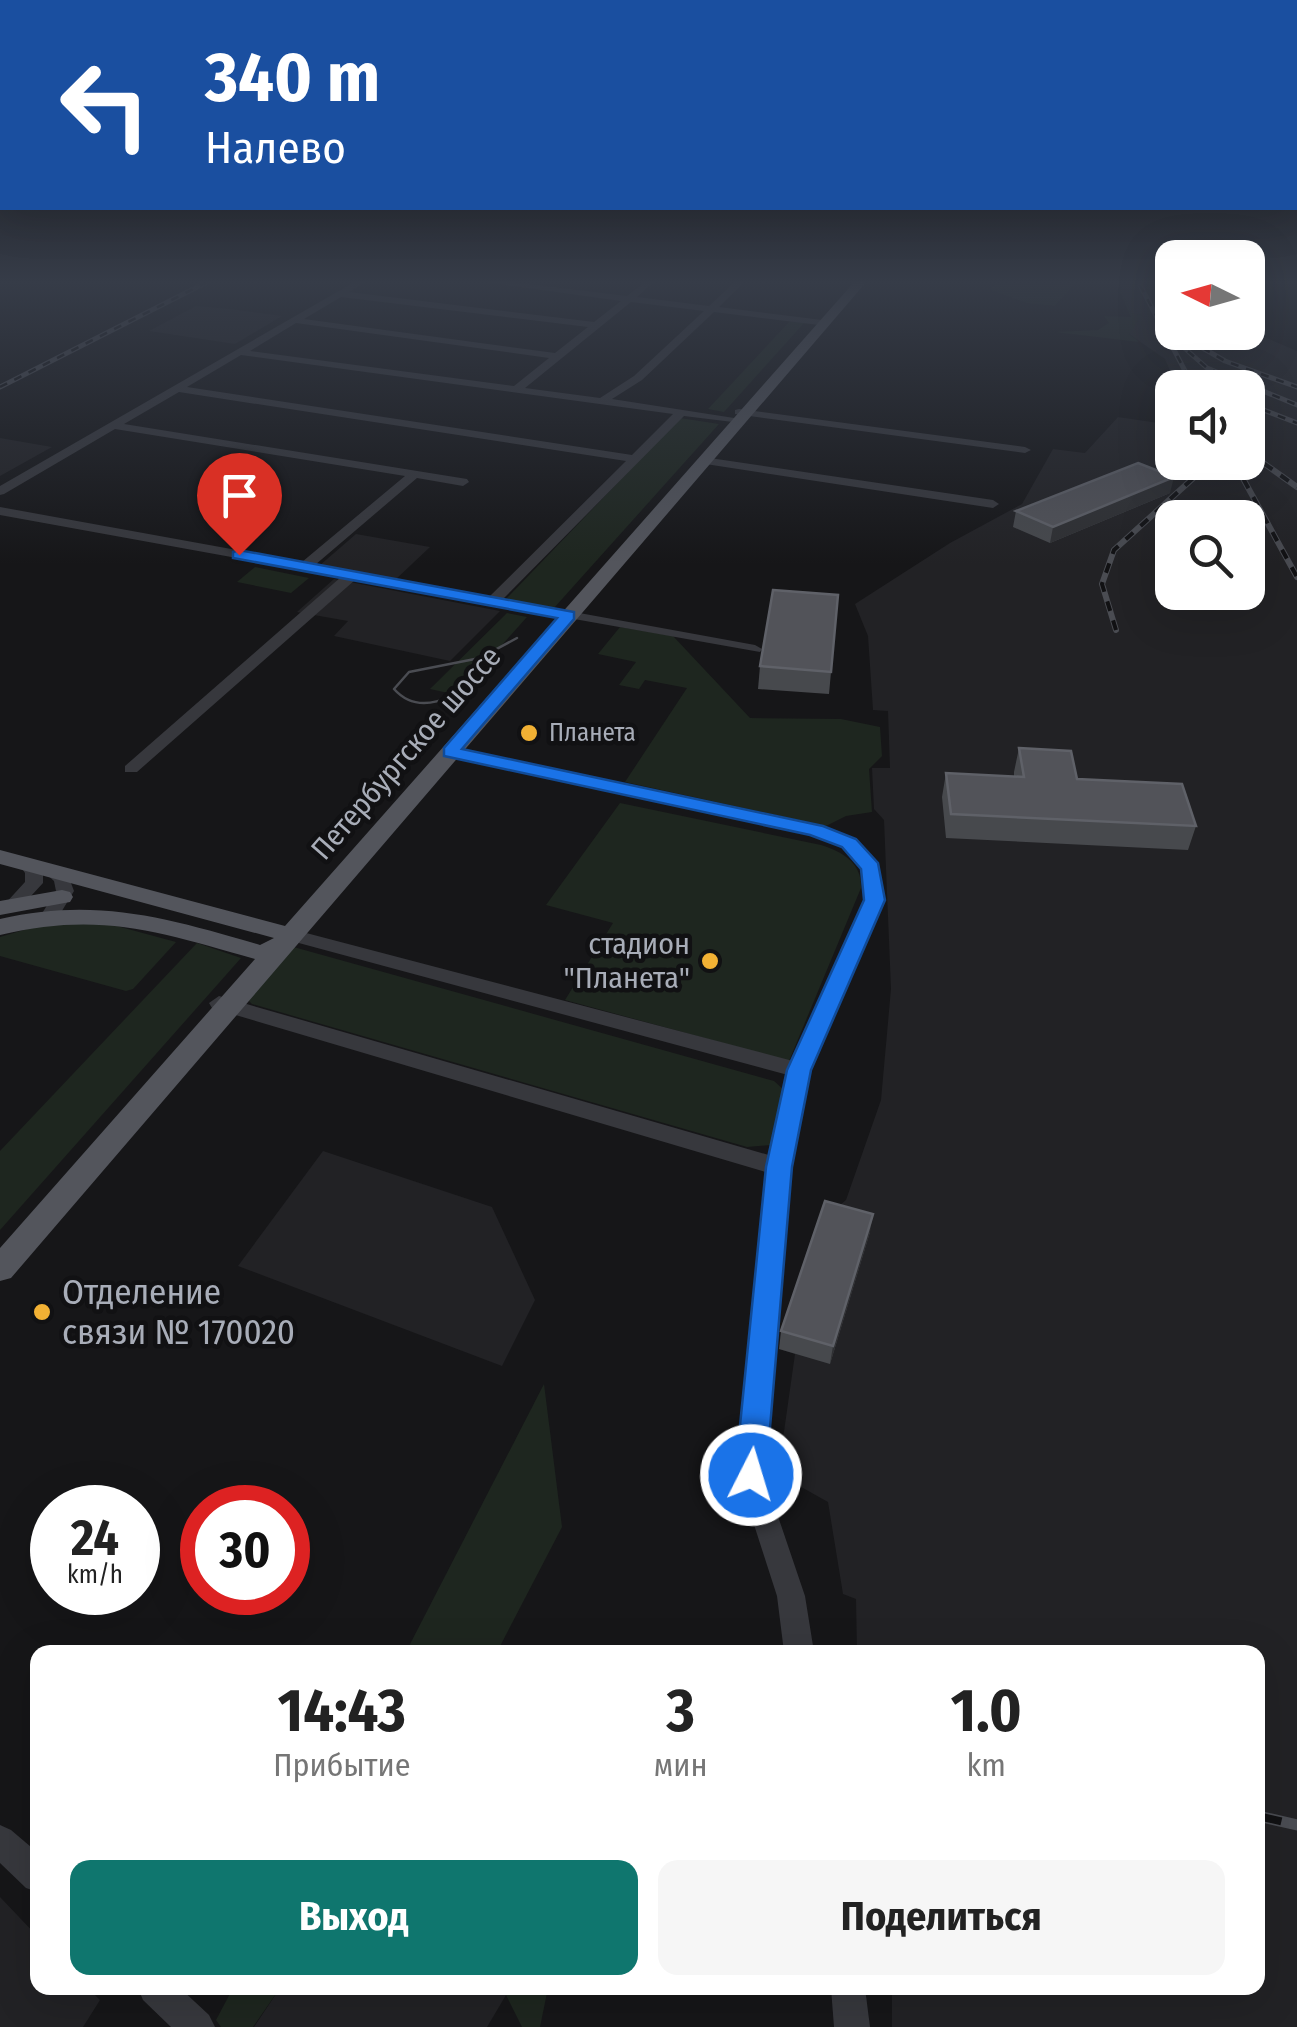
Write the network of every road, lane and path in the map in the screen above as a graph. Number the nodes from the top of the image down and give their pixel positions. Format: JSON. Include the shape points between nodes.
{"nodes":[{"id":1,"x":198,"y":375,"type":"edge"},
{"id":2,"x":398,"y":375,"type":"edge"},
{"id":3,"x":535,"y":375,"type":"edge"},
{"id":4,"x":642,"y":375,"type":"edge"},
{"id":5,"x":775,"y":375,"type":"edge"},
{"id":6,"x":776,"y":375,"type":"edge"},
{"id":7,"x":174,"y":388,"type":"junction"},
{"id":8,"x":514,"y":391,"type":"junction"},
{"id":9,"x":602,"y":401,"type":"junction"},
{"id":10,"x":682,"y":411,"type":"junction"},
{"id":11,"x":740,"y":416,"type":"junction"},
{"id":12,"x":114,"y":425,"type":"junction"},
{"id":13,"x":1025,"y":450,"type":"dead end"},
{"id":14,"x":635,"y":459,"type":"junction"},
{"id":15,"x":698,"y":461,"type":"junction"},
{"id":16,"x":414,"y":474,"type":"junction"},
{"id":17,"x":464,"y":482,"type":"dead end"},
{"id":18,"x":0,"y":491,"type":"edge"},
{"id":19,"x":994,"y":504,"type":"dead end"},
{"id":20,"x":0,"y":510,"type":"edge"},
{"id":21,"x":304,"y":567,"type":"junction"},
{"id":22,"x":351,"y":576,"type":"junction"},
{"id":23,"x":492,"y":602,"type":"junction"},
{"id":24,"x":564,"y":615,"type":"junction"},
{"id":25,"x":755,"y":649,"type":"dead end"},
{"id":26,"x":445,"y":751,"type":"junction"},
{"id":27,"x":131,"y":769,"type":"dead end"},
{"id":28,"x":0,"y":857,"type":"edge"},
{"id":29,"x":28,"y":864,"type":"junction"},
{"id":30,"x":52,"y":871,"type":"junction"},
{"id":31,"x":137,"y":894,"type":"junction"},
{"id":32,"x":6,"y":906,"type":"edge"},
{"id":33,"x":57,"y":906,"type":"junction"},
{"id":34,"x":0,"y":928,"type":"edge"},
{"id":35,"x":278,"y":942,"type":"junction"},
{"id":36,"x":224,"y":1004,"type":"junction"},
{"id":37,"x":799,"y":1070,"type":"junction"},
{"id":38,"x":779,"y":1167,"type":"junction"},
{"id":39,"x":0,"y":1247,"type":"edge"},
{"id":40,"x":0,"y":1270,"type":"edge"},
{"id":41,"x":798,"y":1645,"type":"edge"},
{"id":42,"x":0,"y":1841,"type":"edge"},
{"id":43,"x":30,"y":1869,"type":"edge"},
{"id":44,"x":163,"y":1995,"type":"edge"},
{"id":45,"x":849,"y":1995,"type":"edge"},
{"id":46,"x":197,"y":2027,"type":"edge"},
{"id":47,"x":852,"y":2027,"type":"edge"}],
"edges":[{"from":1,"to":7,"type":"street"},
{"from":2,"to":8,"type":"street"},
{"from":3,"to":8,"type":"street"},
{"from":4,"to":9,"type":"street"},
{"from":5,"to":11,"type":"main road","name":"Петербургское шоссе"},
{"from":6,"to":11,"type":"main road","name":"Петербургское шоссе"},
{"from":7,"to":12,"type":"street"},
{"from":7,"to":14,"type":"street"},
{"from":8,"to":9,"type":"street"},
{"from":9,"to":10,"type":"street"},
{"from":10,"to":11,"type":"street"},
{"from":10,"to":14,"type":"street"},
{"from":11,"to":13,"type":"street"},
{"from":11,"to":15,"type":"main road","name":"Петербургское шоссе"},
{"from":12,"to":16,"type":"street"},
{"from":12,"to":18,"type":"street"},
{"from":14,"to":23,"type":"street"},
{"from":15,"to":19,"type":"street"},
{"from":15,"to":24,"type":"main road","name":"Петербургское шоссе"},
{"from":16,"to":17,"type":"street"},
{"from":16,"to":21,"type":"street"},
{"from":20,"to":21,"type":"street"},
{"from":21,"to":22,"type":"street"},
{"from":22,"to":23,"type":"street"},
{"from":22,"to":27,"type":"street"},
{"from":23,"to":24,"type":"street"},
{"from":24,"to":25,"type":"street"},
{"from":24,"to":26,"type":"main road","name":"Петербургское шоссе"},
{"from":26,"to":35,"type":"main road","name":"Петербургское шоссе"},
{"from":26,"to":37,"type":"street","via":[[816,830],[849,843],[871,868],[875,900]]},
{"from":28,"to":29,"type":"main road"},
{"from":29,"to":30,"type":"main road"},
{"from":29,"to":32,"type":"street","via":[[33,886]]},
{"from":30,"to":31,"type":"main road"},
{"from":30,"to":33,"type":"street","via":[[64,883]]},
{"from":31,"to":33,"type":"main road"},
{"from":31,"to":35,"type":"main road"},
{"from":32,"to":33,"type":"main road"},
{"from":33,"to":34,"type":"main road"},
{"from":33,"to":35,"type":"main road"},
{"from":35,"to":36,"type":"main road","name":"Петербургское шоссе"},
{"from":35,"to":37,"type":"street"},
{"from":36,"to":38,"type":"street"},
{"from":36,"to":39,"type":"main road","name":"Петербургское шоссе"},
{"from":36,"to":40,"type":"main road","name":"Петербургское шоссе"},
{"from":37,"to":38,"type":"street"},
{"from":38,"to":41,"type":"street","via":[[751,1475],[791,1596]]},
{"from":42,"to":43,"type":"street"},
{"from":44,"to":46,"type":"street"},
{"from":45,"to":47,"type":"street"}]}
